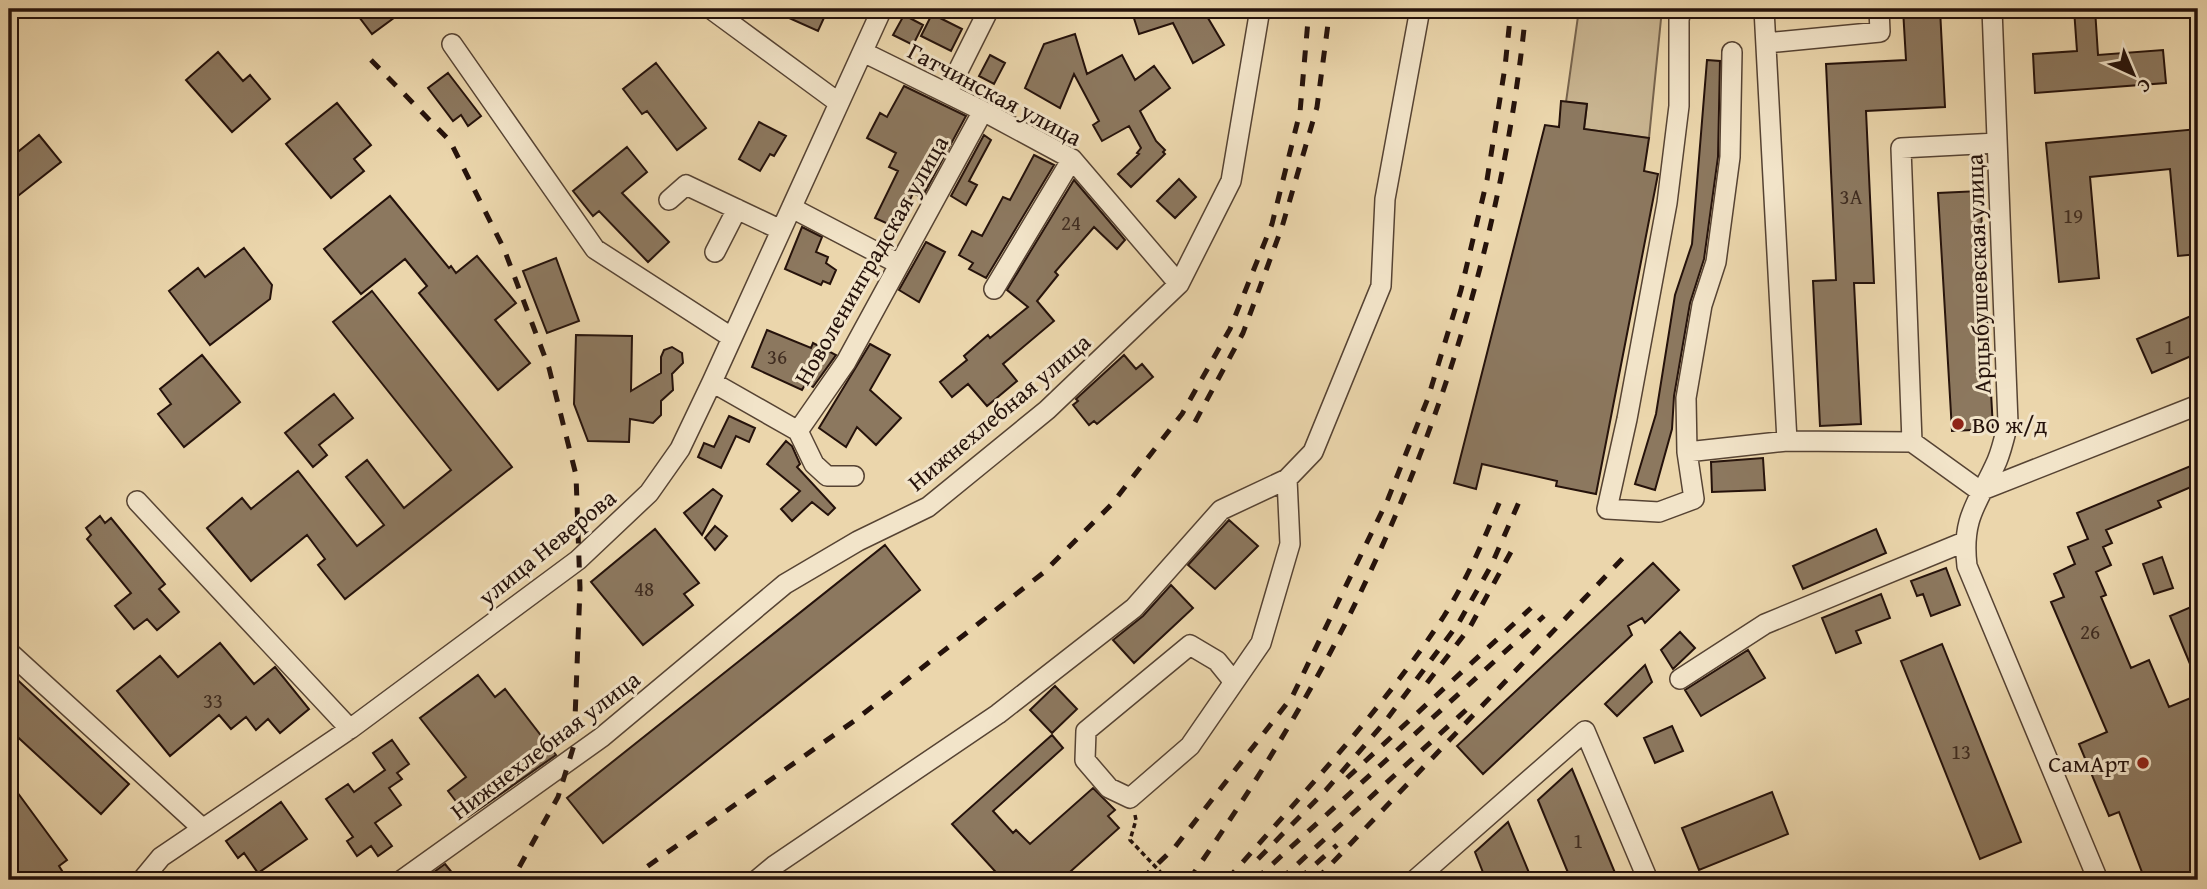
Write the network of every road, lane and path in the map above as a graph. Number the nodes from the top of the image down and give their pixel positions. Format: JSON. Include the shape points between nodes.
{"nodes":[{"id":1,"x":711,"y":9,"type":"edge"},
{"id":2,"x":882,"y":9,"type":"edge"},
{"id":3,"x":989,"y":9,"type":"edge"},
{"id":4,"x":1260,"y":9,"type":"edge"},
{"id":5,"x":1420,"y":9,"type":"edge"},
{"id":6,"x":1681,"y":9,"type":"edge"},
{"id":7,"x":1764,"y":9,"type":"edge"},
{"id":8,"x":1879,"y":9,"type":"edge"},
{"id":9,"x":1992,"y":9,"type":"edge"},
{"id":10,"x":1766,"y":43,"type":"junction"},
{"id":11,"x":452,"y":44,"type":"dead end"},
{"id":12,"x":863,"y":52,"type":"junction"},
{"id":13,"x":1732,"y":52,"type":"dead end"},
{"id":14,"x":947,"y":93,"type":"junction"},
{"id":15,"x":839,"y":103,"type":"junction"},
{"id":16,"x":984,"y":111,"type":"junction"},
{"id":17,"x":1997,"y":143,"type":"junction"},
{"id":18,"x":1072,"y":159,"type":"junction"},
{"id":19,"x":669,"y":200,"type":"dead end"},
{"id":20,"x":792,"y":208,"type":"junction"},
{"id":21,"x":737,"y":209,"type":"junction"},
{"id":22,"x":781,"y":230,"type":"junction"},
{"id":23,"x":715,"y":252,"type":"dead end"},
{"id":24,"x":899,"y":264,"type":"junction"},
{"id":25,"x":1179,"y":284,"type":"junction"},
{"id":26,"x":994,"y":289,"type":"dead end"},
{"id":27,"x":731,"y":337,"type":"junction"},
{"id":28,"x":712,"y":382,"type":"junction"},
{"id":29,"x":2198,"y":405,"type":"edge"},
{"id":30,"x":798,"y":431,"type":"junction"},
{"id":31,"x":1787,"y":441,"type":"junction"},
{"id":32,"x":1912,"y":442,"type":"junction"},
{"id":33,"x":1686,"y":452,"type":"junction"},
{"id":34,"x":854,"y":476,"type":"dead end"},
{"id":35,"x":1287,"y":479,"type":"junction"},
{"id":36,"x":1980,"y":491,"type":"junction"},
{"id":37,"x":137,"y":501,"type":"dead end"},
{"id":38,"x":1964,"y":541,"type":"junction"},
{"id":39,"x":9,"y":652,"type":"edge"},
{"id":40,"x":1680,"y":679,"type":"dead end"},
{"id":41,"x":1234,"y":682,"type":"junction"},
{"id":42,"x":350,"y":729,"type":"junction"},
{"id":43,"x":1130,"y":798,"type":"junction"},
{"id":44,"x":202,"y":828,"type":"junction"},
{"id":45,"x":142,"y":880,"type":"edge"},
{"id":46,"x":402,"y":880,"type":"edge"},
{"id":47,"x":757,"y":880,"type":"edge"},
{"id":48,"x":1168,"y":880,"type":"edge"},
{"id":49,"x":1415,"y":880,"type":"edge"},
{"id":50,"x":1648,"y":880,"type":"edge"},
{"id":51,"x":2098,"y":880,"type":"edge"}],
"edges":[{"from":1,"to":15,"type":"street"},
{"from":2,"to":12,"type":"street","name":"улица Неверова"},
{"from":3,"to":14,"type":"street"},
{"from":4,"to":25,"type":"street","name":"Нижнехлебная улица","via":[[1231,181]]},
{"from":5,"to":35,"type":"street","via":[[1385,199],[1381,286],[1313,452]]},
{"from":6,"to":33,"type":"street","via":[[1679,106],[1667,203],[1607,509],[1659,512],[1694,499]]},
{"from":7,"to":10,"type":"street"},
{"from":8,"to":10,"type":"street","via":[[1880,32]]},
{"from":9,"to":17,"type":"street","name":"Арцыбушевская улица"},
{"from":10,"to":31,"type":"street"},
{"from":11,"to":27,"type":"street","via":[[595,249]]},
{"from":12,"to":14,"type":"street","name":"Гатчинская улица"},
{"from":12,"to":15,"type":"street","name":"улица Неверова"},
{"from":13,"to":33,"type":"street","via":[[1730,157],[1716,262],[1702,305],[1686,398]]},
{"from":14,"to":16,"type":"street","name":"Гатчинская улица"},
{"from":15,"to":20,"type":"street","name":"улица Неверова"},
{"from":16,"to":18,"type":"street","name":"Гатчинская улица"},
{"from":16,"to":24,"type":"street","name":"Новоленинградская улица"},
{"from":17,"to":32,"type":"street","via":[[1901,148]]},
{"from":17,"to":36,"type":"street","name":"Арцыбушевская улица","via":[[2008,423],[1998,459]]},
{"from":18,"to":25,"type":"street","name":"Гатчинская улица"},
{"from":18,"to":26,"type":"street"},
{"from":19,"to":21,"type":"street","via":[[686,185]]},
{"from":20,"to":22,"type":"street","name":"улица Неверова"},
{"from":20,"to":24,"type":"street"},
{"from":21,"to":22,"type":"street"},
{"from":21,"to":23,"type":"street"},
{"from":22,"to":27,"type":"street","name":"улица Неверова"},
{"from":24,"to":30,"type":"street","name":"Новоленинградская улица","via":[[846,362]]},
{"from":25,"to":46,"type":"street","name":"Нижнехлебная улица","via":[[1047,410],[928,507],[785,584],[602,737]]},
{"from":27,"to":28,"type":"street","name":"улица Неверова"},
{"from":28,"to":30,"type":"street"},
{"from":28,"to":42,"type":"street","name":"улица Неверова","via":[[680,449],[649,493],[578,560]]},
{"from":29,"to":36,"type":"street"},
{"from":30,"to":34,"type":"street","via":[[814,464],[827,476]]},
{"from":31,"to":32,"type":"street"},
{"from":31,"to":33,"type":"street"},
{"from":32,"to":36,"type":"street"},
{"from":35,"to":41,"type":"street","via":[[1290,544],[1261,643]]},
{"from":35,"to":47,"type":"street","via":[[1221,510],[1134,608],[998,715]]},
{"from":36,"to":38,"type":"street","name":"Арцыбушевская улица"},
{"from":37,"to":42,"type":"street"},
{"from":38,"to":40,"type":"street","via":[[1765,624]]},
{"from":38,"to":51,"type":"street","name":"Арцыбушевская улица","via":[[1967,566]]},
{"from":39,"to":44,"type":"street"},
{"from":41,"to":43,"type":"street","via":[[1190,746]]},
{"from":41,"to":43,"type":"street","via":[[1217,661],[1190,645],[1086,731],[1085,760],[1109,788]]},
{"from":42,"to":44,"type":"street","name":"улица Неверова"},
{"from":43,"to":48,"type":"path","via":[[1136,820],[1130,840]]},
{"from":44,"to":45,"type":"street","name":"улица Неверова","via":[[161,857]]},
{"from":49,"to":50,"type":"street","via":[[1585,731]]}]}
